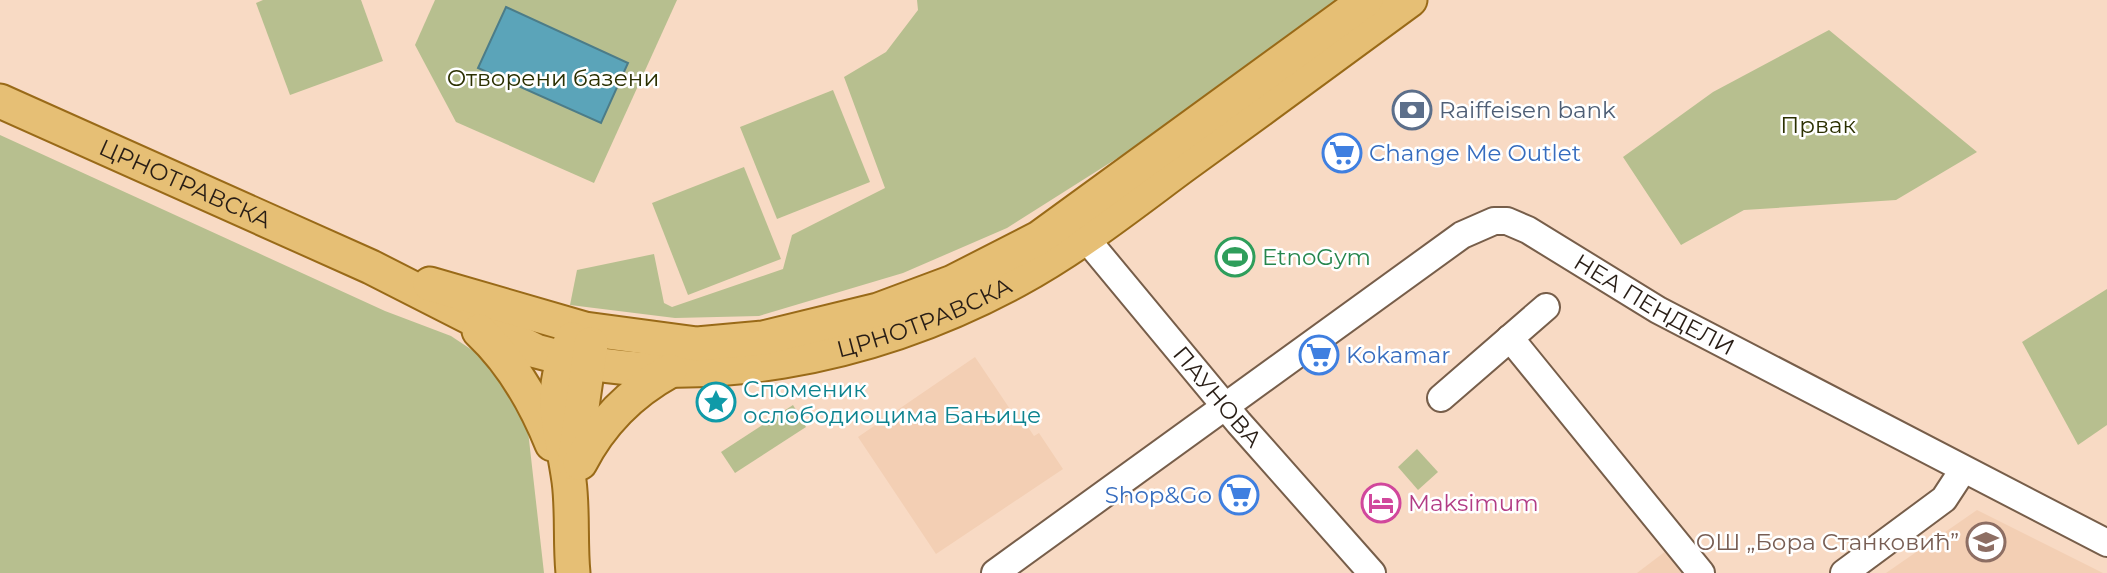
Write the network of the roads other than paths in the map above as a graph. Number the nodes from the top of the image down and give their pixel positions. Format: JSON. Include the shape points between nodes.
{"nodes":[{"id":1,"x":1366,"y":0,"type":"edge"},
{"id":2,"x":1410,"y":0,"type":"edge"},
{"id":3,"x":0,"y":101,"type":"edge"},
{"id":4,"x":1077,"y":227,"type":"junction"},
{"id":5,"x":371,"y":267,"type":"junction"},
{"id":6,"x":1546,"y":307,"type":"dead end"},
{"id":7,"x":465,"y":317,"type":"junction"},
{"id":8,"x":586,"y":329,"type":"junction"},
{"id":9,"x":1510,"y":338,"type":"junction"},
{"id":10,"x":576,"y":361,"type":"junction"},
{"id":11,"x":670,"y":371,"type":"junction"},
{"id":12,"x":1441,"y":398,"type":"dead end"},
{"id":13,"x":1225,"y":405,"type":"junction"},
{"id":14,"x":1963,"y":470,"type":"junction"},
{"id":15,"x":569,"y":483,"type":"junction"},
{"id":16,"x":2107,"y":543,"type":"edge"},
{"id":17,"x":573,"y":573,"type":"edge"},
{"id":18,"x":995,"y":573,"type":"edge"},
{"id":19,"x":1372,"y":573,"type":"edge"},
{"id":20,"x":1701,"y":573,"type":"edge"},
{"id":21,"x":1844,"y":573,"type":"edge"}],
"edges":[{"from":1,"to":4,"type":"main road","name":"ЦРНОТРАВСКА"},
{"from":2,"to":4,"type":"main road","name":"ЦРНОТРАВСКА"},
{"from":3,"to":5,"type":"main road","name":"ЦРНОТРАВСКА"},
{"from":4,"to":8,"type":"main road","name":"ЦРНОТРАВСКА","via":[[953,282],[815,327],[733,343],[697,344]]},
{"from":4,"to":11,"type":"main road","name":"ЦРНОТРАВСКА","via":[[997,290],[892,332],[759,365]]},
{"from":4,"to":13,"type":"street","name":"ПАУНОВА"},
{"from":5,"to":7,"type":"main road","name":"ЦРНОТРАВСКА"},
{"from":5,"to":8,"type":"main road","name":"ЦРНОТРАВСКА"},
{"from":6,"to":9,"type":"street"},
{"from":7,"to":10,"type":"main road","name":"ЦРНОТРАВСКА","via":[[536,351]]},
{"from":7,"to":15,"type":"main road","via":[[496,346],[519,380]]},
{"from":8,"to":10,"type":"main road"},
{"from":9,"to":12,"type":"street"},
{"from":9,"to":20,"type":"street"},
{"from":10,"to":11,"type":"main road","name":"ЦРНОТРАВСКА"},
{"from":10,"to":15,"type":"main road","via":[[556,402]]},
{"from":11,"to":15,"type":"main road","via":[[626,399],[594,439]]},
{"from":13,"to":14,"type":"street","name":"НЕА ПЕНДЕЛИ","via":[[1462,235],[1501,221],[1528,230],[1658,310]]},
{"from":13,"to":18,"type":"street","name":"НЕА ПЕНДЕЛИ"},
{"from":13,"to":19,"type":"street","name":"ПАУНОВА"},
{"from":14,"to":16,"type":"street","name":"НЕА ПЕНДЕЛИ"},
{"from":14,"to":21,"type":"street","via":[[1944,499]]},
{"from":15,"to":17,"type":"main road"}]}
